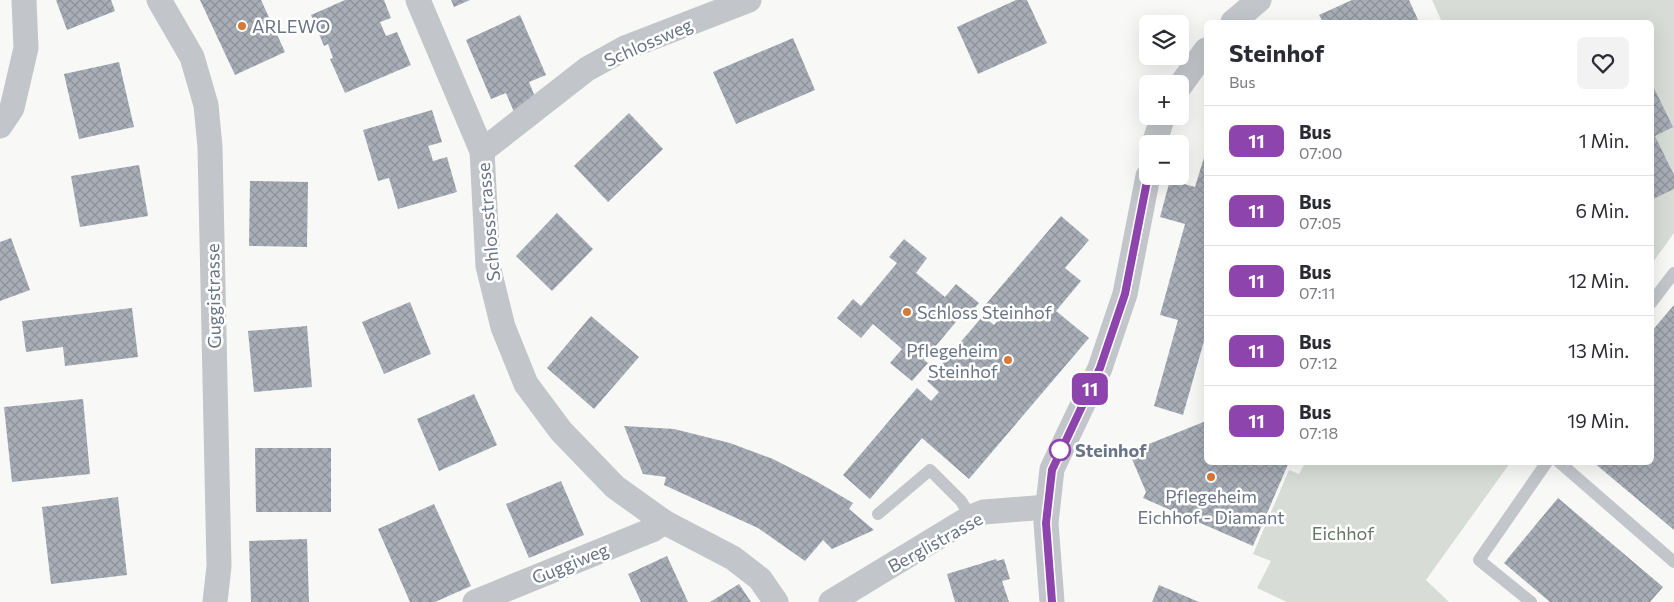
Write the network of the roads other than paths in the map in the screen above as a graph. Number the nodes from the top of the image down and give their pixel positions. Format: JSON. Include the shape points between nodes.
{"nodes":[{"id":1,"x":24,"y":0,"type":"edge"},
{"id":2,"x":159,"y":0,"type":"edge"},
{"id":3,"x":418,"y":0,"type":"edge"},
{"id":4,"x":749,"y":0,"type":"edge"},
{"id":5,"x":1259,"y":0,"type":"edge"},
{"id":6,"x":1235,"y":20,"type":"edge"},
{"id":7,"x":1204,"y":53,"type":"edge"},
{"id":8,"x":1188,"y":75,"type":"edge"},
{"id":9,"x":0,"y":126,"type":"edge"},
{"id":10,"x":482,"y":151,"type":"junction"},
{"id":11,"x":1146,"y":185,"type":"edge"},
{"id":12,"x":1674,"y":273,"type":"edge"},
{"id":13,"x":1654,"y":299,"type":"edge"},
{"id":14,"x":1545,"y":465,"type":"edge"},
{"id":15,"x":1562,"y":465,"type":"edge"},
{"id":16,"x":1047,"y":506,"type":"junction"},
{"id":17,"x":878,"y":514,"type":"dead end"},
{"id":18,"x":971,"y":517,"type":"junction"},
{"id":19,"x":664,"y":522,"type":"junction"},
{"id":20,"x":1674,"y":562,"type":"edge"},
{"id":21,"x":215,"y":602,"type":"edge"},
{"id":22,"x":475,"y":602,"type":"edge"},
{"id":23,"x":776,"y":602,"type":"edge"},
{"id":24,"x":831,"y":602,"type":"edge"},
{"id":25,"x":1052,"y":602,"type":"edge"},
{"id":26,"x":1531,"y":602,"type":"edge"}],
"edges":[{"from":1,"to":9,"type":"street","via":[[26,48],[12,108]]},
{"from":2,"to":21,"type":"street","name":"Guggistrasse","via":[[192,57],[206,105],[219,566]]},
{"from":3,"to":10,"type":"street","name":"Schlossstrasse"},
{"from":4,"to":10,"type":"street","name":"Schlossweg","via":[[625,48],[587,69]]},
{"from":5,"to":6,"type":"street"},
{"from":7,"to":8,"type":"street"},
{"from":10,"to":19,"type":"street","name":"Schlossstrasse","via":[[488,266],[502,327],[526,384],[561,431],[615,487]]},
{"from":11,"to":16,"type":"street","via":[[1125,294],[1100,368],[1052,470]]},
{"from":12,"to":13,"type":"lane"},
{"from":14,"to":26,"type":"lane","via":[[1479,560]]},
{"from":15,"to":20,"type":"lane"},
{"from":16,"to":18,"type":"street","name":"Berglistrasse","via":[[984,512]]},
{"from":16,"to":25,"type":"street"},
{"from":17,"to":18,"type":"lane","via":[[930,470],[961,501]]},
{"from":18,"to":24,"type":"street","name":"Berglistrasse"},
{"from":19,"to":22,"type":"street","name":"Guggiweg","via":[[652,530]]},
{"from":19,"to":23,"type":"street","name":"Schlossstrasse","via":[[733,558],[760,579]]}]}
